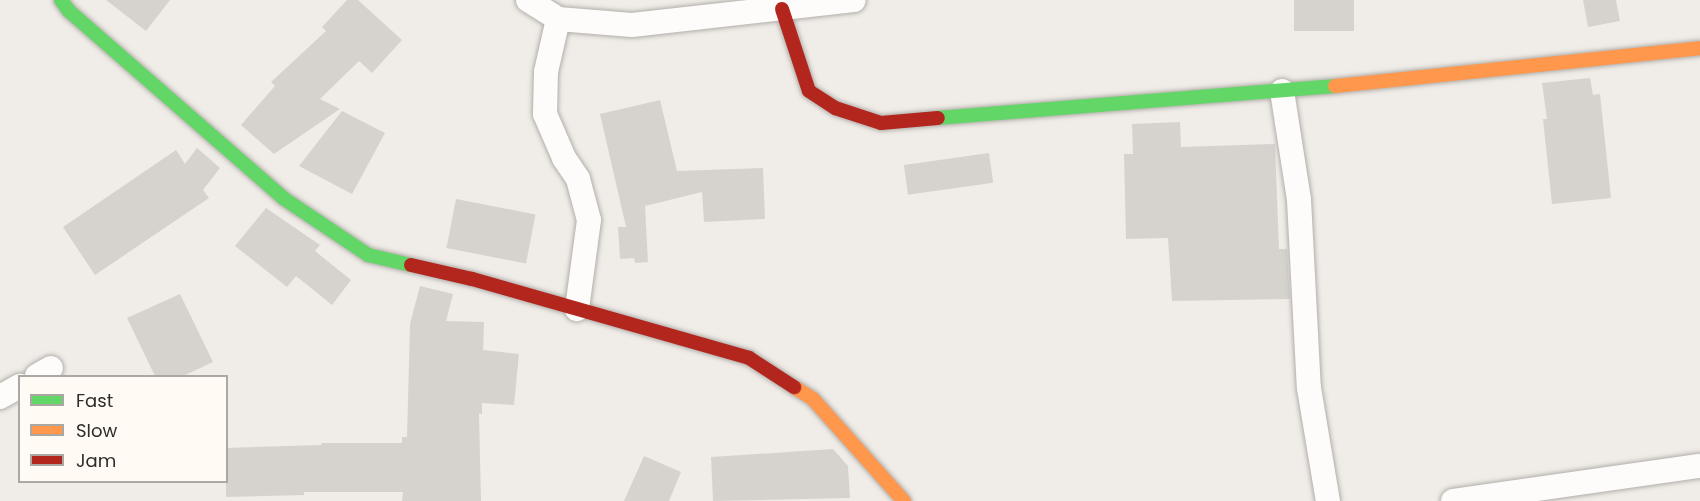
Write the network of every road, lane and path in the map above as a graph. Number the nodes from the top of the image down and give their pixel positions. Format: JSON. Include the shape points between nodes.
{"nodes":[{"id":1,"x":61,"y":0,"type":"edge"},
{"id":2,"x":528,"y":0,"type":"edge"},
{"id":3,"x":854,"y":0,"type":"edge"},
{"id":4,"x":782,"y":9,"type":"junction"},
{"id":5,"x":558,"y":19,"type":"junction"},
{"id":6,"x":1700,"y":48,"type":"edge"},
{"id":7,"x":1282,"y":91,"type":"junction"},
{"id":8,"x":577,"y":309,"type":"junction"},
{"id":9,"x":18,"y":387,"type":"edge"},
{"id":10,"x":0,"y":397,"type":"edge"},
{"id":11,"x":1700,"y":466,"type":"edge"},
{"id":12,"x":904,"y":501,"type":"edge"},
{"id":13,"x":1328,"y":501,"type":"edge"},
{"id":14,"x":1453,"y":501,"type":"edge"}],
"edges":[{"from":1,"to":8,"type":"street","via":[[283,198],[368,255]]},
{"from":2,"to":5,"type":"street"},
{"from":3,"to":4,"type":"street"},
{"from":4,"to":5,"type":"street","via":[[632,25]]},
{"from":4,"to":7,"type":"street","via":[[809,91],[835,108],[881,123]]},
{"from":5,"to":8,"type":"street","via":[[546,72],[545,114],[578,179],[589,220]]},
{"from":6,"to":7,"type":"street"},
{"from":7,"to":13,"type":"street","via":[[1299,200],[1309,388]]},
{"from":8,"to":12,"type":"street","via":[[749,358],[813,399]]},
{"from":9,"to":10,"type":"street"},
{"from":11,"to":14,"type":"street"}]}
